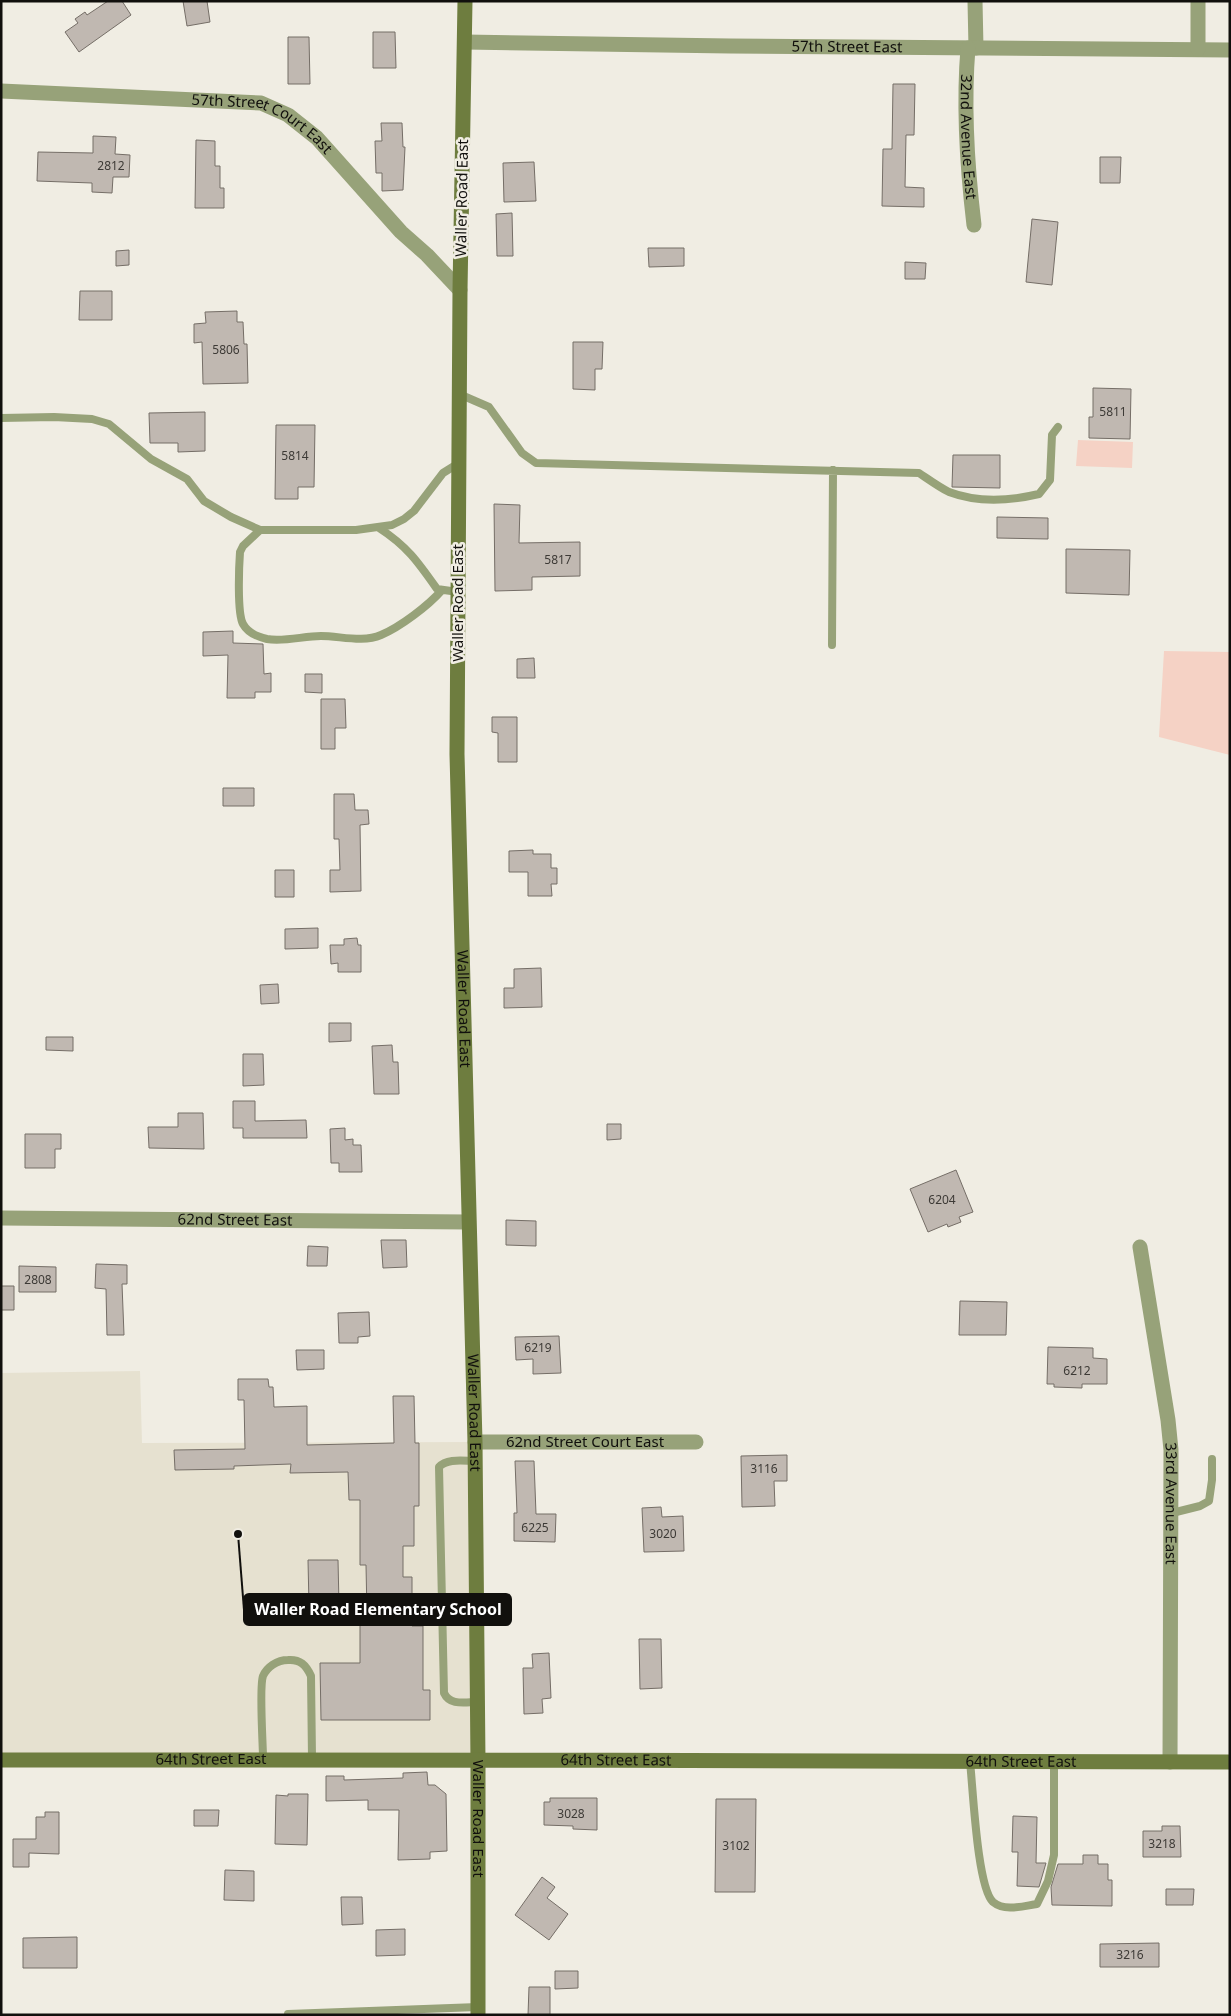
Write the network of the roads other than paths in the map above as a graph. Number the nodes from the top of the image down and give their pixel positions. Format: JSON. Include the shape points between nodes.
{"nodes":[{"id":1,"x":465,"y":1,"type":"edge"},
{"id":2,"x":975,"y":1,"type":"edge"},
{"id":3,"x":1198,"y":1,"type":"edge"},
{"id":4,"x":465,"y":42,"type":"junction"},
{"id":5,"x":972,"y":48,"type":"junction"},
{"id":6,"x":1198,"y":49,"type":"junction"},
{"id":7,"x":1230,"y":50,"type":"edge"},
{"id":8,"x":1,"y":91,"type":"edge"},
{"id":9,"x":974,"y":226,"type":"dead end"},
{"id":10,"x":460,"y":290,"type":"junction"},
{"id":11,"x":459,"y":394,"type":"junction"},
{"id":12,"x":1,"y":418,"type":"edge"},
{"id":13,"x":1058,"y":427,"type":"dead end"},
{"id":14,"x":459,"y":463,"type":"junction"},
{"id":15,"x":833,"y":470,"type":"junction"},
{"id":16,"x":379,"y":528,"type":"junction"},
{"id":17,"x":260,"y":530,"type":"junction"},
{"id":18,"x":442,"y":590,"type":"junction"},
{"id":19,"x":458,"y":592,"type":"junction"},
{"id":20,"x":832,"y":645,"type":"dead end"},
{"id":21,"x":1,"y":1218,"type":"edge"},
{"id":22,"x":468,"y":1222,"type":"junction"},
{"id":23,"x":1140,"y":1247,"type":"dead end"},
{"id":24,"x":475,"y":1442,"type":"junction"},
{"id":25,"x":696,"y":1442,"type":"dead end"},
{"id":26,"x":1212,"y":1459,"type":"dead end"},
{"id":27,"x":475,"y":1460,"type":"junction"},
{"id":28,"x":1172,"y":1513,"type":"junction"},
{"id":29,"x":442,"y":1606,"type":"junction"},
{"id":30,"x":477,"y":1607,"type":"junction"},
{"id":31,"x":478,"y":1702,"type":"junction"},
{"id":32,"x":263,"y":1758,"type":"junction"},
{"id":33,"x":312,"y":1758,"type":"junction"},
{"id":34,"x":1,"y":1760,"type":"edge"},
{"id":35,"x":478,"y":1761,"type":"junction"},
{"id":36,"x":970,"y":1762,"type":"junction"},
{"id":37,"x":1054,"y":1762,"type":"junction"},
{"id":38,"x":1170,"y":1762,"type":"junction"},
{"id":39,"x":1230,"y":1762,"type":"edge"},
{"id":40,"x":478,"y":2011,"type":"edge"},
{"id":41,"x":288,"y":2014,"type":"edge"}],
"edges":[{"from":1,"to":4,"type":"street","name":"Waller Road East"},
{"from":2,"to":5,"type":"street","name":"32nd Avenue East"},
{"from":3,"to":6,"type":"street"},
{"from":4,"to":5,"type":"street","name":"57th Street East"},
{"from":4,"to":10,"type":"street","name":"Waller Road East"},
{"from":5,"to":6,"type":"street","name":"57th Street East"},
{"from":5,"to":9,"type":"street","name":"32nd Avenue East","via":[[964,88],[966,165]]},
{"from":6,"to":7,"type":"street","name":"57th Street East"},
{"from":8,"to":10,"type":"street","name":"57th Street Court East","via":[[261,103],[288,114],[317,138],[401,232]]},
{"from":10,"to":11,"type":"street","name":"Waller Road East"},
{"from":11,"to":14,"type":"street","name":"Waller Road East"},
{"from":11,"to":15,"type":"lane","via":[[489,407],[522,453],[536,463]]},
{"from":12,"to":17,"type":"lane","via":[[92,419],[109,424],[151,459],[187,479],[204,501]]},
{"from":13,"to":15,"type":"lane","via":[[1052,435],[1050,480],[1039,494],[1015,500],[976,499],[948,491],[918,473]]},
{"from":14,"to":16,"type":"lane","via":[[443,473],[414,511],[404,519]]},
{"from":14,"to":19,"type":"street","name":"Waller Road East"},
{"from":15,"to":20,"type":"lane"},
{"from":16,"to":17,"type":"lane"},
{"from":16,"to":18,"type":"lane","via":[[410,551],[437,588]]},
{"from":17,"to":18,"type":"lane","via":[[240,552],[240,603],[242,623],[261,638],[380,636],[401,624]]},
{"from":18,"to":19,"type":"lane"},
{"from":19,"to":22,"type":"street","name":"Waller Road East","via":[[457,754]]},
{"from":21,"to":22,"type":"street","name":"62nd Street East"},
{"from":22,"to":24,"type":"street","name":"Waller Road East"},
{"from":23,"to":28,"type":"street","name":"33rd Avenue East","via":[[1168,1420]]},
{"from":24,"to":25,"type":"street","name":"62nd Street Court East"},
{"from":24,"to":27,"type":"street","name":"Waller Road East"},
{"from":26,"to":28,"type":"lane","via":[[1209,1501]]},
{"from":27,"to":29,"type":"lane","via":[[449,1461],[440,1467]]},
{"from":27,"to":30,"type":"street","name":"Waller Road East"},
{"from":28,"to":38,"type":"street","name":"33rd Avenue East"},
{"from":29,"to":30,"type":"lane"},
{"from":29,"to":31,"type":"lane","via":[[444,1693],[452,1702]]},
{"from":30,"to":31,"type":"street","name":"Waller Road East"},
{"from":31,"to":35,"type":"street","name":"Waller Road East"},
{"from":32,"to":33,"type":"street","name":"64th Street East"},
{"from":32,"to":33,"type":"lane","via":[[262,1678],[269,1666],[285,1660],[298,1660],[307,1667],[311,1676]]},
{"from":32,"to":34,"type":"street","name":"64th Street East"},
{"from":33,"to":35,"type":"street","name":"64th Street East"},
{"from":35,"to":36,"type":"street","name":"64th Street East"},
{"from":35,"to":40,"type":"street","name":"Waller Road East"},
{"from":36,"to":37,"type":"street","name":"64th Street East"},
{"from":36,"to":37,"type":"lane","via":[[982,1878],[992,1901],[1005,1908],[1037,1904],[1048,1881],[1054,1855]]},
{"from":37,"to":38,"type":"street","name":"64th Street East"},
{"from":38,"to":39,"type":"street","name":"64th Street East"},
{"from":40,"to":41,"type":"lane"}]}
